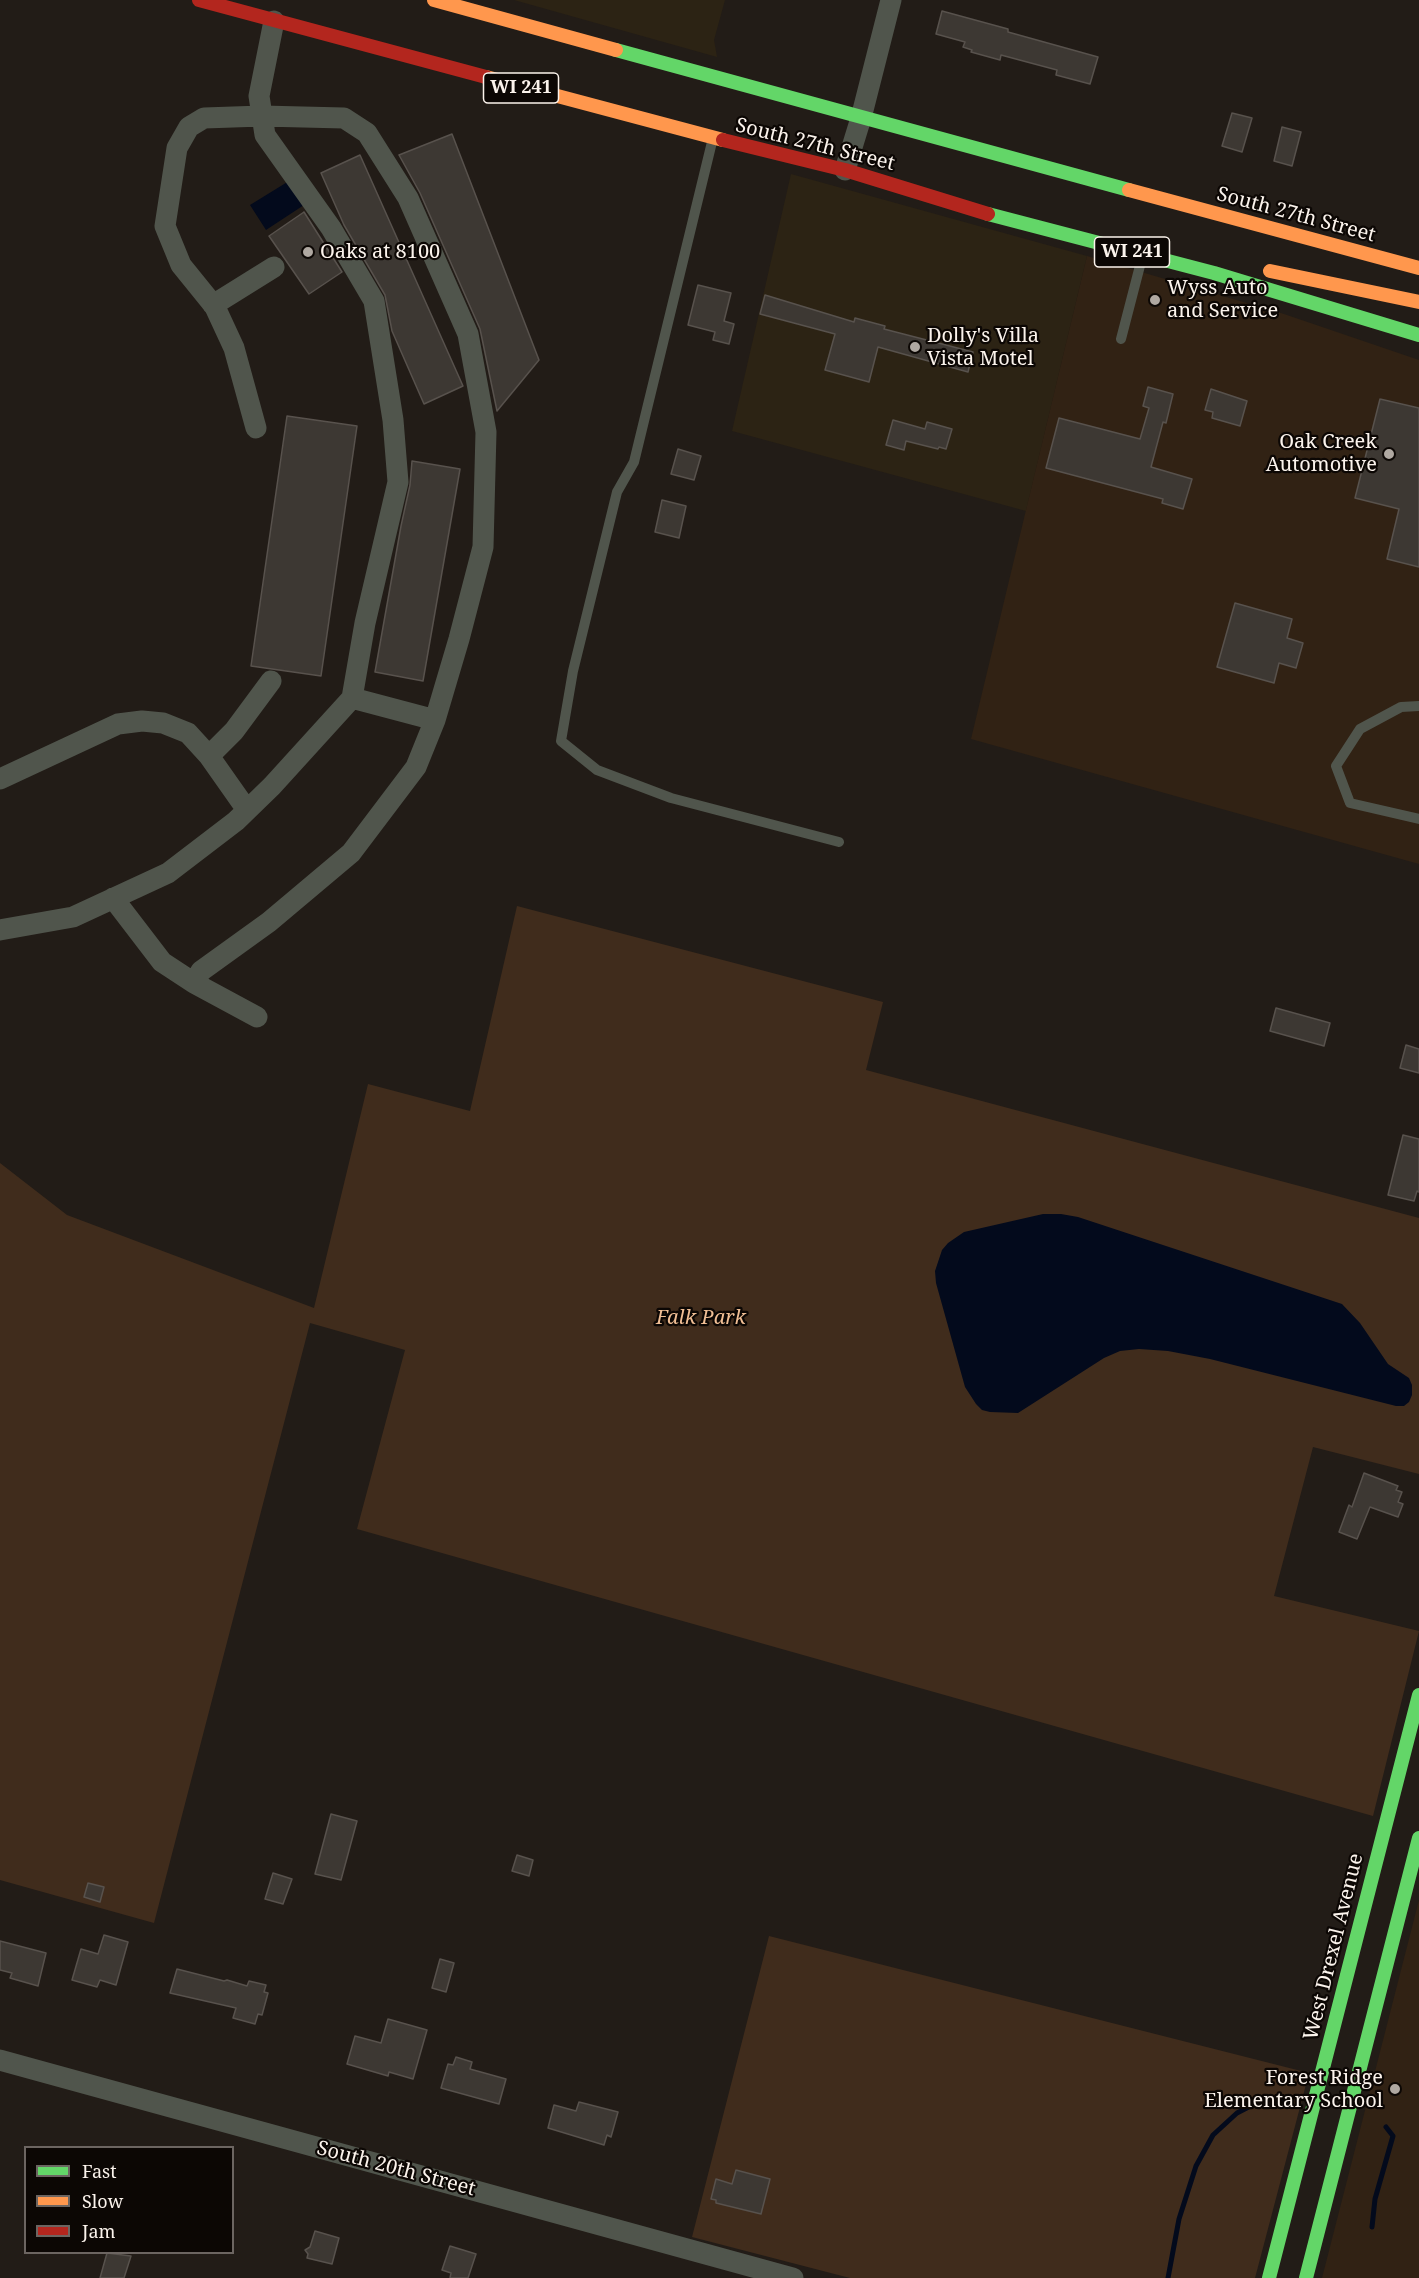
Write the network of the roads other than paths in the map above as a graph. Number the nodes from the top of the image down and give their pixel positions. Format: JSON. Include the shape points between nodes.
{"nodes":[{"id":1,"x":199,"y":0,"type":"edge"},
{"id":2,"x":434,"y":0,"type":"edge"},
{"id":3,"x":891,"y":0,"type":"edge"},
{"id":4,"x":274,"y":21,"type":"junction"},
{"id":5,"x":262,"y":116,"type":"junction"},
{"id":6,"x":861,"y":118,"type":"junction"},
{"id":7,"x":712,"y":138,"type":"junction"},
{"id":8,"x":845,"y":170,"type":"junction"},
{"id":9,"x":1143,"y":255,"type":"junction"},
{"id":10,"x":274,"y":267,"type":"dead end"},
{"id":11,"x":1419,"y":267,"type":"edge"},
{"id":12,"x":1214,"y":273,"type":"junction"},
{"id":13,"x":1419,"y":302,"type":"edge"},
{"id":14,"x":213,"y":305,"type":"junction"},
{"id":15,"x":1362,"y":319,"type":"junction"},
{"id":16,"x":1419,"y":335,"type":"edge"},
{"id":17,"x":1121,"y":339,"type":"dead end"},
{"id":18,"x":1419,"y":350,"type":"edge"},
{"id":19,"x":256,"y":428,"type":"dead end"},
{"id":20,"x":271,"y":681,"type":"dead end"},
{"id":21,"x":352,"y":698,"type":"junction"},
{"id":22,"x":1419,"y":706,"type":"edge"},
{"id":23,"x":435,"y":720,"type":"junction"},
{"id":24,"x":209,"y":756,"type":"junction"},
{"id":25,"x":0,"y":779,"type":"edge"},
{"id":26,"x":247,"y":810,"type":"junction"},
{"id":27,"x":1419,"y":819,"type":"edge"},
{"id":28,"x":839,"y":842,"type":"dead end"},
{"id":29,"x":113,"y":898,"type":"junction"},
{"id":30,"x":0,"y":930,"type":"edge"},
{"id":31,"x":194,"y":983,"type":"junction"},
{"id":32,"x":256,"y":1017,"type":"dead end"},
{"id":33,"x":1419,"y":1695,"type":"edge"},
{"id":34,"x":1419,"y":1838,"type":"edge"},
{"id":35,"x":0,"y":2060,"type":"edge"},
{"id":36,"x":793,"y":2278,"type":"edge"},
{"id":37,"x":1269,"y":2278,"type":"edge"},
{"id":38,"x":1306,"y":2278,"type":"edge"}],
"edges":[{"from":1,"to":4,"type":"main road","name":"South 27th Street","number":"WI 241"},
{"from":2,"to":6,"type":"main road","name":"South 27th Street"},
{"from":3,"to":6,"type":"street"},
{"from":4,"to":5,"type":"street","via":[[258,96]]},
{"from":4,"to":7,"type":"main road","name":"South 27th Street","number":"WI 241"},
{"from":5,"to":14,"type":"street","via":[[204,118],[189,127],[177,148],[165,226],[181,265]]},
{"from":5,"to":21,"type":"street","via":[[265,135],[331,228],[374,301],[391,409],[398,482],[364,623]]},
{"from":5,"to":23,"type":"street","via":[[344,118],[367,133],[408,198],[468,334],[486,432],[483,547]]},
{"from":6,"to":8,"type":"street"},
{"from":6,"to":11,"type":"main road","name":"South 27th Street"},
{"from":7,"to":8,"type":"main road","name":"South 27th Street","number":"WI 241"},
{"from":7,"to":28,"type":"lane","via":[[634,462],[617,492],[573,671],[561,741],[597,770],[671,798]]},
{"from":8,"to":9,"type":"main road","name":"South 27th Street","number":"WI 241","via":[[998,217]]},
{"from":9,"to":12,"type":"main road","name":"South 27th Street","number":"WI 241"},
{"from":9,"to":17,"type":"lane"},
{"from":10,"to":14,"type":"street"},
{"from":12,"to":13,"type":"main road","via":[[1263,269]]},
{"from":12,"to":15,"type":"main road","name":"South 27th Street","number":"WI 241"},
{"from":14,"to":19,"type":"street","via":[[234,348]]},
{"from":15,"to":16,"type":"main road","name":"South 27th Street","number":"WI 241"},
{"from":15,"to":18,"type":"main road"},
{"from":20,"to":24,"type":"street","via":[[234,731]]},
{"from":21,"to":23,"type":"street"},
{"from":21,"to":26,"type":"street"},
{"from":22,"to":27,"type":"lane","via":[[1401,707],[1360,729],[1336,766],[1350,803]]},
{"from":23,"to":31,"type":"street","via":[[416,767],[351,853],[269,922],[201,971]]},
{"from":24,"to":25,"type":"street","via":[[188,733],[163,723],[142,721],[118,724]]},
{"from":24,"to":26,"type":"street"},
{"from":26,"to":29,"type":"street","via":[[168,873]]},
{"from":29,"to":30,"type":"street","via":[[73,917]]},
{"from":29,"to":31,"type":"street","via":[[162,962]]},
{"from":31,"to":32,"type":"street"},
{"from":33,"to":37,"type":"main road","name":"West Drexel Avenue"},
{"from":34,"to":38,"type":"main road"},
{"from":35,"to":36,"type":"street","name":"South 20th Street"}]}
